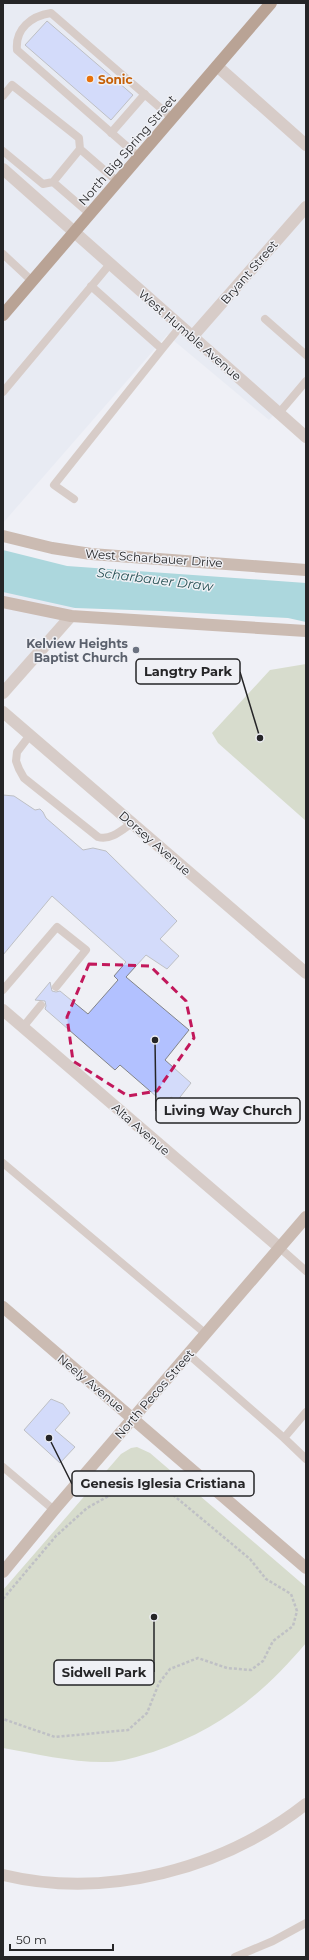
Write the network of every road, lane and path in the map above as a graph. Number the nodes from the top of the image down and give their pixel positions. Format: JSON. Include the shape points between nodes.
{"nodes":[{"id":1,"x":271,"y":3,"type":"edge"},
{"id":2,"x":217,"y":66,"type":"junction"},
{"id":3,"x":145,"y":94,"type":"junction"},
{"id":4,"x":3,"y":96,"type":"edge"},
{"id":5,"x":172,"y":118,"type":"junction"},
{"id":6,"x":111,"y":133,"type":"junction"},
{"id":7,"x":306,"y":145,"type":"edge"},
{"id":8,"x":80,"y":149,"type":"junction"},
{"id":9,"x":3,"y":151,"type":"edge"},
{"id":10,"x":139,"y":157,"type":"junction"},
{"id":11,"x":3,"y":169,"type":"edge"},
{"id":12,"x":53,"y":182,"type":"junction"},
{"id":13,"x":118,"y":182,"type":"junction"},
{"id":14,"x":306,"y":207,"type":"edge"},
{"id":15,"x":90,"y":214,"type":"junction"},
{"id":16,"x":74,"y":233,"type":"junction"},
{"id":17,"x":3,"y":254,"type":"edge"},
{"id":18,"x":110,"y":264,"type":"junction"},
{"id":19,"x":32,"y":281,"type":"junction"},
{"id":20,"x":91,"y":286,"type":"junction"},
{"id":21,"x":3,"y":315,"type":"edge"},
{"id":22,"x":265,"y":319,"type":"dead end"},
{"id":23,"x":180,"y":326,"type":"junction"},
{"id":24,"x":192,"y":337,"type":"junction"},
{"id":25,"x":162,"y":349,"type":"junction"},
{"id":26,"x":306,"y":355,"type":"edge"},
{"id":27,"x":306,"y":381,"type":"edge"},
{"id":28,"x":3,"y":392,"type":"edge"},
{"id":29,"x":278,"y":413,"type":"junction"},
{"id":30,"x":306,"y":436,"type":"edge"},
{"id":31,"x":74,"y":499,"type":"dead end"},
{"id":32,"x":3,"y":536,"type":"edge"},
{"id":33,"x":306,"y":570,"type":"edge"},
{"id":34,"x":3,"y":602,"type":"edge"},
{"id":35,"x":71,"y":616,"type":"junction"},
{"id":36,"x":306,"y":631,"type":"edge"},
{"id":37,"x":3,"y":693,"type":"edge"},
{"id":38,"x":3,"y":712,"type":"edge"},
{"id":39,"x":30,"y":735,"type":"junction"},
{"id":40,"x":132,"y":823,"type":"junction"},
{"id":41,"x":306,"y":973,"type":"edge"},
{"id":42,"x":56,"y":987,"type":"dead end"},
{"id":43,"x":3,"y":990,"type":"edge"},
{"id":44,"x":41,"y":1005,"type":"dead end"},
{"id":45,"x":3,"y":1010,"type":"edge"},
{"id":46,"x":23,"y":1027,"type":"junction"},
{"id":47,"x":3,"y":1163,"type":"edge"},
{"id":48,"x":306,"y":1217,"type":"edge"},
{"id":49,"x":280,"y":1248,"type":"junction"},
{"id":50,"x":306,"y":1271,"type":"edge"},
{"id":51,"x":3,"y":1308,"type":"edge"},
{"id":52,"x":206,"y":1334,"type":"junction"},
{"id":53,"x":188,"y":1354,"type":"junction"},
{"id":54,"x":306,"y":1412,"type":"edge"},
{"id":55,"x":133,"y":1418,"type":"junction"},
{"id":56,"x":284,"y":1438,"type":"junction"},
{"id":57,"x":306,"y":1459,"type":"edge"},
{"id":58,"x":3,"y":1466,"type":"edge"},
{"id":59,"x":54,"y":1510,"type":"junction"},
{"id":60,"x":306,"y":1568,"type":"edge"},
{"id":61,"x":3,"y":1572,"type":"edge"},
{"id":62,"x":3,"y":1599,"type":"edge"},
{"id":63,"x":3,"y":1719,"type":"edge"},
{"id":64,"x":306,"y":1804,"type":"edge"},
{"id":65,"x":3,"y":1875,"type":"edge"},
{"id":66,"x":306,"y":1923,"type":"edge"},
{"id":67,"x":235,"y":1957,"type":"edge"}],
"edges":[{"from":1,"to":2,"type":"highway","name":"North Big Spring Street"},
{"from":2,"to":5,"type":"highway","name":"North Big Spring Street"},
{"from":2,"to":7,"type":"street"},
{"from":3,"to":5,"type":"lane"},
{"from":3,"to":6,"type":"lane"},
{"from":3,"to":6,"type":"lane","via":[[51,13],[37,16],[22,29],[17,37],[17,50]]},
{"from":4,"to":8,"type":"lane","via":[[12,85],[79,138]]},
{"from":5,"to":10,"type":"highway","name":"North Big Spring Street"},
{"from":6,"to":10,"type":"lane"},
{"from":8,"to":12,"type":"lane"},
{"from":8,"to":13,"type":"lane"},
{"from":9,"to":12,"type":"lane","via":[[43,184]]},
{"from":10,"to":13,"type":"highway","name":"North Big Spring Street"},
{"from":11,"to":16,"type":"street","name":"West Humble Avenue"},
{"from":12,"to":15,"type":"lane"},
{"from":13,"to":15,"type":"highway","name":"North Big Spring Street"},
{"from":14,"to":24,"type":"street","name":"Bryant Street"},
{"from":15,"to":16,"type":"highway","name":"North Big Spring Street"},
{"from":16,"to":18,"type":"street","name":"West Humble Avenue"},
{"from":16,"to":19,"type":"highway","name":"North Big Spring Street"},
{"from":17,"to":19,"type":"lane"},
{"from":18,"to":20,"type":"lane"},
{"from":18,"to":23,"type":"street","name":"West Humble Avenue"},
{"from":19,"to":21,"type":"highway","name":"North Big Spring Street"},
{"from":20,"to":25,"type":"lane"},
{"from":20,"to":28,"type":"lane"},
{"from":22,"to":26,"type":"lane"},
{"from":23,"to":24,"type":"street","name":"West Humble Avenue"},
{"from":23,"to":25,"type":"lane"},
{"from":24,"to":29,"type":"street","name":"West Humble Avenue"},
{"from":25,"to":31,"type":"lane","via":[[54,485]]},
{"from":27,"to":29,"type":"lane"},
{"from":29,"to":30,"type":"street","name":"West Humble Avenue"},
{"from":32,"to":33,"type":"street","name":"West Scharbauer Drive","via":[[82,553]]},
{"from":34,"to":35,"type":"street"},
{"from":35,"to":36,"type":"street"},
{"from":35,"to":37,"type":"street"},
{"from":38,"to":39,"type":"street","name":"Dorsey Avenue"},
{"from":39,"to":40,"type":"street","name":"Dorsey Avenue"},
{"from":39,"to":40,"type":"lane","via":[[17,752],[16,761],[29,783],[103,839]]},
{"from":40,"to":41,"type":"street","name":"Dorsey Avenue"},
{"from":42,"to":43,"type":"lane","via":[[86,950],[57,927]]},
{"from":44,"to":46,"type":"lane"},
{"from":45,"to":46,"type":"street","name":"Alta Avenue"},
{"from":46,"to":49,"type":"street","name":"Alta Avenue"},
{"from":47,"to":52,"type":"lane"},
{"from":48,"to":49,"type":"street","name":"North Pecos Street"},
{"from":49,"to":50,"type":"lane"},
{"from":49,"to":52,"type":"street","name":"North Pecos Street"},
{"from":51,"to":55,"type":"street","name":"Neely Avenue"},
{"from":52,"to":53,"type":"street","name":"North Pecos Street"},
{"from":53,"to":55,"type":"street","name":"North Pecos Street"},
{"from":53,"to":56,"type":"lane"},
{"from":54,"to":56,"type":"lane"},
{"from":55,"to":59,"type":"street","name":"North Pecos Street"},
{"from":55,"to":60,"type":"street","name":"Neely Avenue"},
{"from":56,"to":57,"type":"lane"},
{"from":58,"to":59,"type":"lane"},
{"from":59,"to":61,"type":"street","name":"North Pecos Street"},
{"from":62,"to":63,"type":"path","via":[[56,1536],[86,1508],[114,1493],[157,1490],[172,1494],[250,1559],[266,1579],[291,1594],[297,1611],[293,1626],[273,1641],[262,1660],[251,1670],[227,1668],[198,1658],[170,1669],[159,1683],[148,1713],[128,1730],[55,1737]]},
{"from":64,"to":65,"type":"street","via":[[251,1841],[219,1856],[172,1871],[77,1884]]},
{"from":66,"to":67,"type":"lane"}]}
